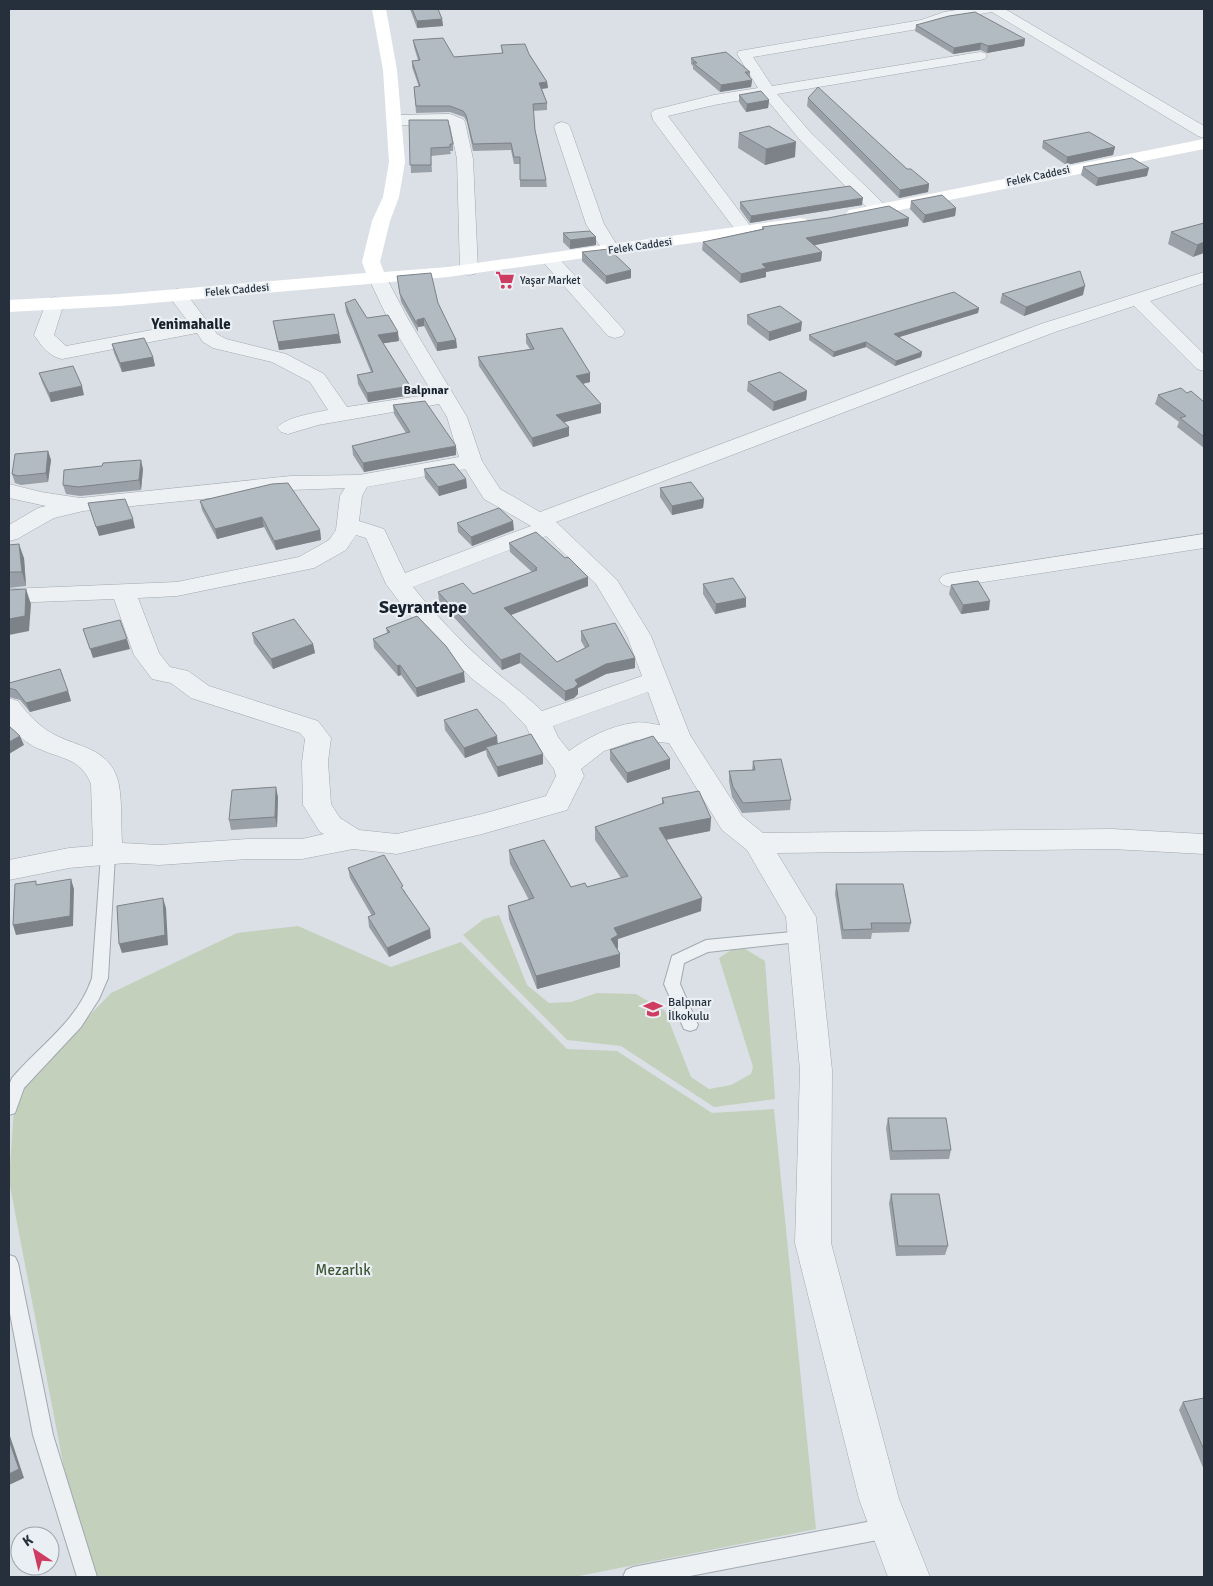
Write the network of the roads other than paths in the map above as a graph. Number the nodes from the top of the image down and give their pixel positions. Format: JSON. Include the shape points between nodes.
{"nodes":[{"id":1,"x":379,"y":9,"type":"edge"},
{"id":2,"x":988,"y":9,"type":"edge"},
{"id":3,"x":996,"y":9,"type":"edge"},
{"id":4,"x":980,"y":56,"type":"edge"},
{"id":5,"x":768,"y":92,"type":"junction"},
{"id":6,"x":395,"y":120,"type":"junction"},
{"id":7,"x":562,"y":127,"type":"dead end"},
{"id":8,"x":1204,"y":134,"type":"edge"},
{"id":9,"x":1204,"y":144,"type":"edge"},
{"id":10,"x":879,"y":210,"type":"junction"},
{"id":11,"x":836,"y":217,"type":"edge"},
{"id":12,"x":818,"y":220,"type":"edge"},
{"id":13,"x":745,"y":231,"type":"junction"},
{"id":14,"x":611,"y":250,"type":"junction"},
{"id":15,"x":550,"y":259,"type":"junction"},
{"id":16,"x":469,"y":270,"type":"junction"},
{"id":17,"x":377,"y":277,"type":"junction"},
{"id":18,"x":1200,"y":284,"type":"edge"},
{"id":19,"x":177,"y":295,"type":"junction"},
{"id":20,"x":1137,"y":299,"type":"junction"},
{"id":21,"x":55,"y":303,"type":"junction"},
{"id":22,"x":9,"y":306,"type":"edge"},
{"id":23,"x":200,"y":327,"type":"junction"},
{"id":24,"x":615,"y":332,"type":"dead end"},
{"id":25,"x":1204,"y":365,"type":"edge"},
{"id":26,"x":445,"y":398,"type":"junction"},
{"id":27,"x":341,"y":414,"type":"junction"},
{"id":28,"x":288,"y":428,"type":"dead end"},
{"id":29,"x":471,"y":461,"type":"junction"},
{"id":30,"x":359,"y":482,"type":"junction"},
{"id":31,"x":9,"y":491,"type":"edge"},
{"id":32,"x":83,"y":504,"type":"junction"},
{"id":33,"x":544,"y":524,"type":"junction"},
{"id":34,"x":348,"y":525,"type":"junction"},
{"id":35,"x":9,"y":534,"type":"edge"},
{"id":36,"x":1204,"y":541,"type":"edge"},
{"id":37,"x":951,"y":580,"type":"dead end"},
{"id":38,"x":398,"y":584,"type":"junction"},
{"id":39,"x":124,"y":592,"type":"junction"},
{"id":40,"x":9,"y":596,"type":"edge"},
{"id":41,"x":655,"y":680,"type":"junction"},
{"id":42,"x":9,"y":707,"type":"edge"},
{"id":43,"x":538,"y":722,"type":"junction"},
{"id":44,"x":677,"y":735,"type":"junction"},
{"id":45,"x":567,"y":766,"type":"junction"},
{"id":46,"x":353,"y":839,"type":"junction"},
{"id":47,"x":757,"y":843,"type":"junction"},
{"id":48,"x":1204,"y":844,"type":"edge"},
{"id":49,"x":108,"y":855,"type":"junction"},
{"id":50,"x":9,"y":870,"type":"edge"},
{"id":51,"x":803,"y":937,"type":"junction"},
{"id":52,"x":690,"y":1025,"type":"dead end"},
{"id":53,"x":9,"y":1108,"type":"edge"},
{"id":54,"x":9,"y":1263,"type":"edge"},
{"id":55,"x":890,"y":1527,"type":"junction"},
{"id":56,"x":87,"y":1577,"type":"edge"},
{"id":57,"x":633,"y":1577,"type":"edge"},
{"id":58,"x":909,"y":1577,"type":"edge"}],
"edges":[{"from":1,"to":6,"type":"street"},
{"from":2,"to":5,"type":"street","via":[[949,15],[924,24],[744,54]]},
{"from":3,"to":8,"type":"street"},
{"from":4,"to":5,"type":"street"},
{"from":5,"to":10,"type":"street","via":[[820,154]]},
{"from":5,"to":13,"type":"street","via":[[659,113],[661,120]]},
{"from":6,"to":16,"type":"street","via":[[450,119],[457,122],[465,160]]},
{"from":6,"to":17,"type":"street","via":[[397,162],[394,180],[371,262]]},
{"from":7,"to":14,"type":"street","via":[[595,224]]},
{"from":9,"to":10,"type":"street","name":"Felek Caddesi"},
{"from":10,"to":11,"type":"street","name":"Felek Caddesi"},
{"from":12,"to":13,"type":"street","name":"Felek Caddesi"},
{"from":13,"to":14,"type":"street","name":"Felek Caddesi"},
{"from":14,"to":15,"type":"street","name":"Felek Caddesi"},
{"from":15,"to":16,"type":"street","name":"Felek Caddesi"},
{"from":15,"to":24,"type":"street"},
{"from":16,"to":17,"type":"street","name":"Felek Caddesi"},
{"from":17,"to":19,"type":"street","name":"Felek Caddesi"},
{"from":17,"to":26,"type":"street"},
{"from":18,"to":20,"type":"street"},
{"from":19,"to":21,"type":"street","name":"Felek Caddesi"},
{"from":19,"to":23,"type":"street"},
{"from":20,"to":25,"type":"street"},
{"from":20,"to":33,"type":"street","via":[[1039,331]]},
{"from":21,"to":22,"type":"street","name":"Felek Caddesi"},
{"from":21,"to":23,"type":"street","via":[[44,335],[62,353]]},
{"from":23,"to":27,"type":"street","via":[[220,344],[279,358],[318,378]]},
{"from":26,"to":27,"type":"street"},
{"from":26,"to":29,"type":"street","via":[[457,417]]},
{"from":27,"to":28,"type":"street"},
{"from":29,"to":30,"type":"street"},
{"from":29,"to":33,"type":"street","via":[[492,494]]},
{"from":30,"to":32,"type":"street","via":[[291,483]]},
{"from":30,"to":34,"type":"street","via":[[350,496]]},
{"from":31,"to":32,"type":"street"},
{"from":32,"to":35,"type":"street","via":[[46,513]]},
{"from":33,"to":38,"type":"street"},
{"from":33,"to":41,"type":"street","via":[[605,580],[639,636]]},
{"from":34,"to":38,"type":"street","via":[[376,534]]},
{"from":34,"to":39,"type":"street","via":[[338,545],[306,563],[177,589]]},
{"from":36,"to":37,"type":"street"},
{"from":38,"to":43,"type":"street","via":[[416,607],[480,672],[513,697]]},
{"from":39,"to":40,"type":"street"},
{"from":39,"to":46,"type":"street","via":[[147,656],[161,673],[179,677],[200,692],[309,726],[318,738],[315,762],[317,805],[330,825]]},
{"from":41,"to":43,"type":"street"},
{"from":41,"to":44,"type":"street"},
{"from":42,"to":49,"type":"street","via":[[17,719],[45,742],[90,759],[100,772],[105,784]]},
{"from":43,"to":45,"type":"street","via":[[546,741]]},
{"from":44,"to":45,"type":"street","via":[[634,731],[595,745]]},
{"from":44,"to":47,"type":"street","via":[[732,823]]},
{"from":45,"to":46,"type":"street","via":[[570,776],[556,803],[396,844]]},
{"from":46,"to":49,"type":"street","via":[[302,849]]},
{"from":47,"to":48,"type":"street","via":[[1112,839]]},
{"from":47,"to":51,"type":"street","via":[[801,917]]},
{"from":49,"to":50,"type":"street","via":[[69,858]]},
{"from":49,"to":53,"type":"lane","via":[[96,996],[82,1016],[17,1084]]},
{"from":51,"to":52,"type":"lane","via":[[706,946],[677,960],[672,984]]},
{"from":51,"to":55,"type":"street","via":[[816,1070],[813,1243]]},
{"from":54,"to":56,"type":"lane","via":[[43,1435]]},
{"from":55,"to":57,"type":"lane"},
{"from":55,"to":58,"type":"street"}]}
